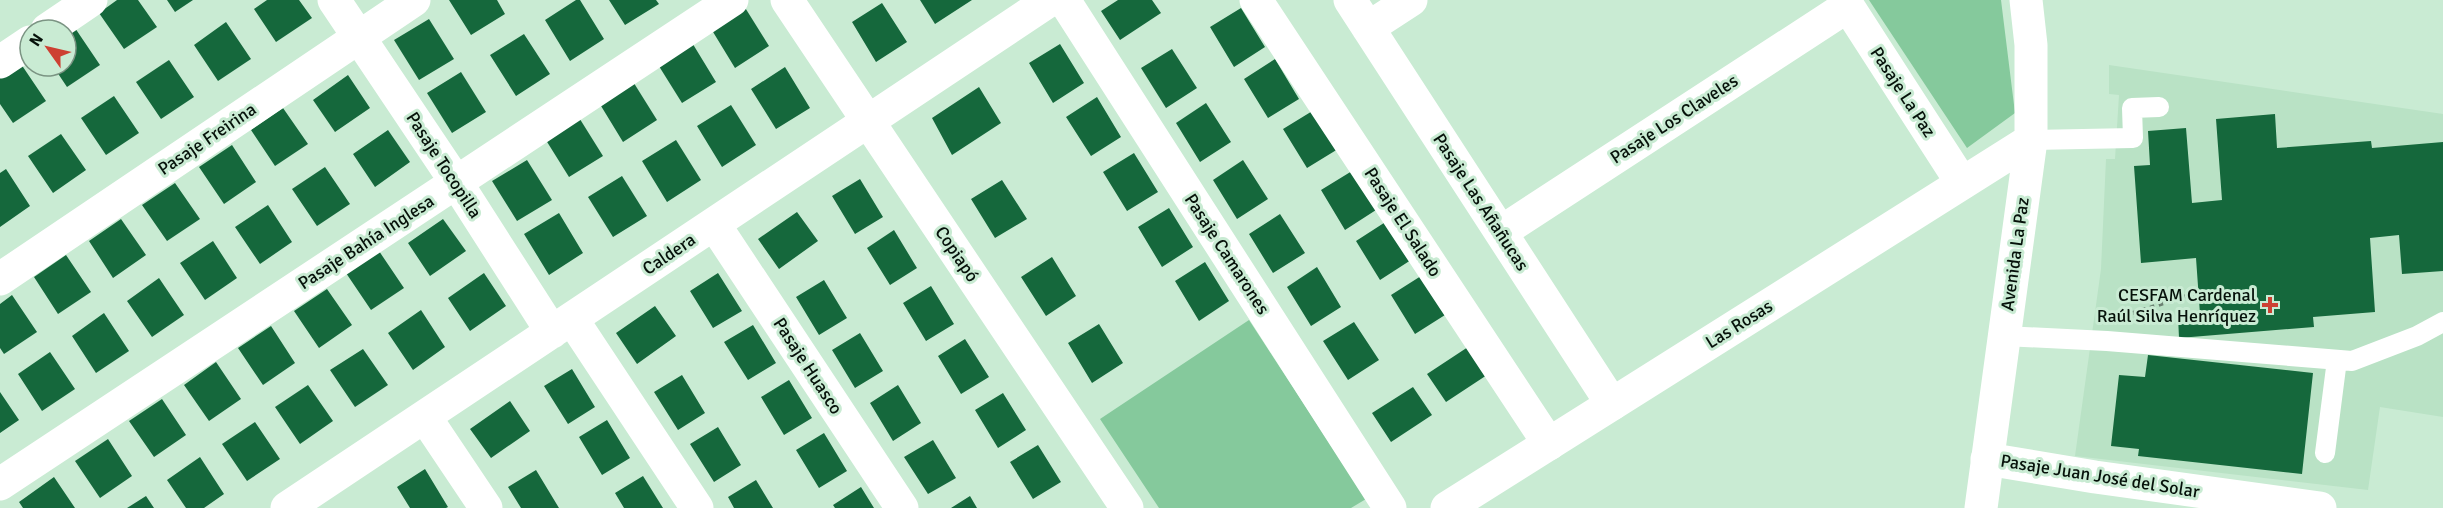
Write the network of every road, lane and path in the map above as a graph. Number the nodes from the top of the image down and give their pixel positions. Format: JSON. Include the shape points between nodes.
{"nodes":[{"id":1,"x":91,"y":0,"type":"edge"},
{"id":2,"x":334,"y":0,"type":"edge"},
{"id":3,"x":414,"y":0,"type":"edge"},
{"id":4,"x":732,"y":0,"type":"edge"},
{"id":5,"x":787,"y":0,"type":"edge"},
{"id":6,"x":1050,"y":0,"type":"edge"},
{"id":7,"x":1064,"y":0,"type":"edge"},
{"id":8,"x":1256,"y":0,"type":"edge"},
{"id":9,"x":1350,"y":0,"type":"edge"},
{"id":10,"x":1411,"y":0,"type":"edge"},
{"id":11,"x":2026,"y":0,"type":"edge"},
{"id":12,"x":1846,"y":3,"type":"edge"},
{"id":13,"x":65,"y":18,"type":"edge"},
{"id":14,"x":1368,"y":28,"type":"junction"},
{"id":15,"x":359,"y":37,"type":"junction"},
{"id":16,"x":18,"y":50,"type":"edge"},
{"id":17,"x":0,"y":63,"type":"edge"},
{"id":18,"x":2159,"y":107,"type":"dead end"},
{"id":19,"x":868,"y":121,"type":"junction"},
{"id":20,"x":2031,"y":140,"type":"junction"},
{"id":21,"x":456,"y":182,"type":"junction"},
{"id":22,"x":1962,"y":183,"type":"junction"},
{"id":23,"x":714,"y":224,"type":"junction"},
{"id":24,"x":1501,"y":232,"type":"junction"},
{"id":25,"x":0,"y":279,"type":"edge"},
{"id":26,"x":2199,"y":292,"type":"dead end"},
{"id":27,"x":2443,"y":322,"type":"edge"},
{"id":28,"x":562,"y":326,"type":"junction"},
{"id":29,"x":2004,"y":336,"type":"junction"},
{"id":30,"x":2107,"y":342,"type":"junction"},
{"id":31,"x":2337,"y":360,"type":"junction"},
{"id":32,"x":1612,"y":404,"type":"junction"},
{"id":33,"x":425,"y":417,"type":"junction"},
{"id":34,"x":1549,"y":444,"type":"junction"},
{"id":35,"x":2325,"y":453,"type":"dead end"},
{"id":36,"x":1987,"y":459,"type":"junction"},
{"id":37,"x":0,"y":484,"type":"edge"},
{"id":38,"x":287,"y":508,"type":"edge"},
{"id":39,"x":486,"y":508,"type":"edge"},
{"id":40,"x":697,"y":508,"type":"edge"},
{"id":41,"x":902,"y":508,"type":"edge"},
{"id":42,"x":1127,"y":508,"type":"edge"},
{"id":43,"x":1390,"y":508,"type":"edge"},
{"id":44,"x":1448,"y":508,"type":"edge"},
{"id":45,"x":1981,"y":508,"type":"edge"},
{"id":46,"x":2320,"y":508,"type":"edge"}],
"edges":[{"from":1,"to":13,"type":"street"},
{"from":2,"to":15,"type":"street","name":"Pasaje Tocopilla"},
{"from":3,"to":15,"type":"street","name":"Pasaje Freirina"},
{"from":4,"to":21,"type":"street","name":"Pasaje Bahía Inglesa"},
{"from":5,"to":19,"type":"street","name":"Copiapó"},
{"from":6,"to":19,"type":"street","name":"Caldera"},
{"from":7,"to":43,"type":"street","name":"Pasaje Camarones"},
{"from":8,"to":34,"type":"street","name":"Pasaje El Salado"},
{"from":9,"to":14,"type":"street","name":"Pasaje Las Añañucas"},
{"from":10,"to":14,"type":"street"},
{"from":11,"to":20,"type":"street","name":"Avenida La Paz","via":[[2031,45]]},
{"from":12,"to":22,"type":"street","name":"Pasaje La Paz"},
{"from":12,"to":24,"type":"street","name":"Pasaje Los Claveles"},
{"from":14,"to":24,"type":"street","name":"Pasaje Las Añañucas"},
{"from":15,"to":21,"type":"street","name":"Pasaje Tocopilla"},
{"from":15,"to":25,"type":"street","name":"Pasaje Freirina"},
{"from":16,"to":17,"type":"street"},
{"from":18,"to":20,"type":"lane","via":[[2132,108],[2133,138]]},
{"from":19,"to":23,"type":"street","name":"Caldera"},
{"from":19,"to":42,"type":"street","name":"Copiapó"},
{"from":20,"to":22,"type":"street","name":"Las Rosas"},
{"from":20,"to":29,"type":"street","name":"Avenida La Paz"},
{"from":21,"to":28,"type":"street","name":"Pasaje Tocopilla"},
{"from":21,"to":37,"type":"street","name":"Pasaje Bahía Inglesa"},
{"from":22,"to":32,"type":"street","name":"Las Rosas"},
{"from":23,"to":28,"type":"street","name":"Caldera"},
{"from":23,"to":41,"type":"street","name":"Pasaje Huasco"},
{"from":24,"to":32,"type":"street","name":"Pasaje Las Añañucas"},
{"from":26,"to":30,"type":"path","via":[[2118,317]]},
{"from":27,"to":31,"type":"lane","via":[[2352,361]]},
{"from":28,"to":33,"type":"street","name":"Caldera"},
{"from":28,"to":40,"type":"street","name":"Pasaje Tocopilla"},
{"from":29,"to":30,"type":"lane"},
{"from":29,"to":36,"type":"street","name":"Avenida La Paz"},
{"from":30,"to":31,"type":"lane"},
{"from":31,"to":35,"type":"lane"},
{"from":32,"to":34,"type":"street","name":"Las Rosas"},
{"from":33,"to":38,"type":"street","name":"Caldera"},
{"from":33,"to":39,"type":"street"},
{"from":34,"to":44,"type":"street","name":"Las Rosas"},
{"from":36,"to":45,"type":"street","name":"Avenida La Paz"},
{"from":36,"to":46,"type":"street","name":"Pasaje Juan José del Solar"}]}
